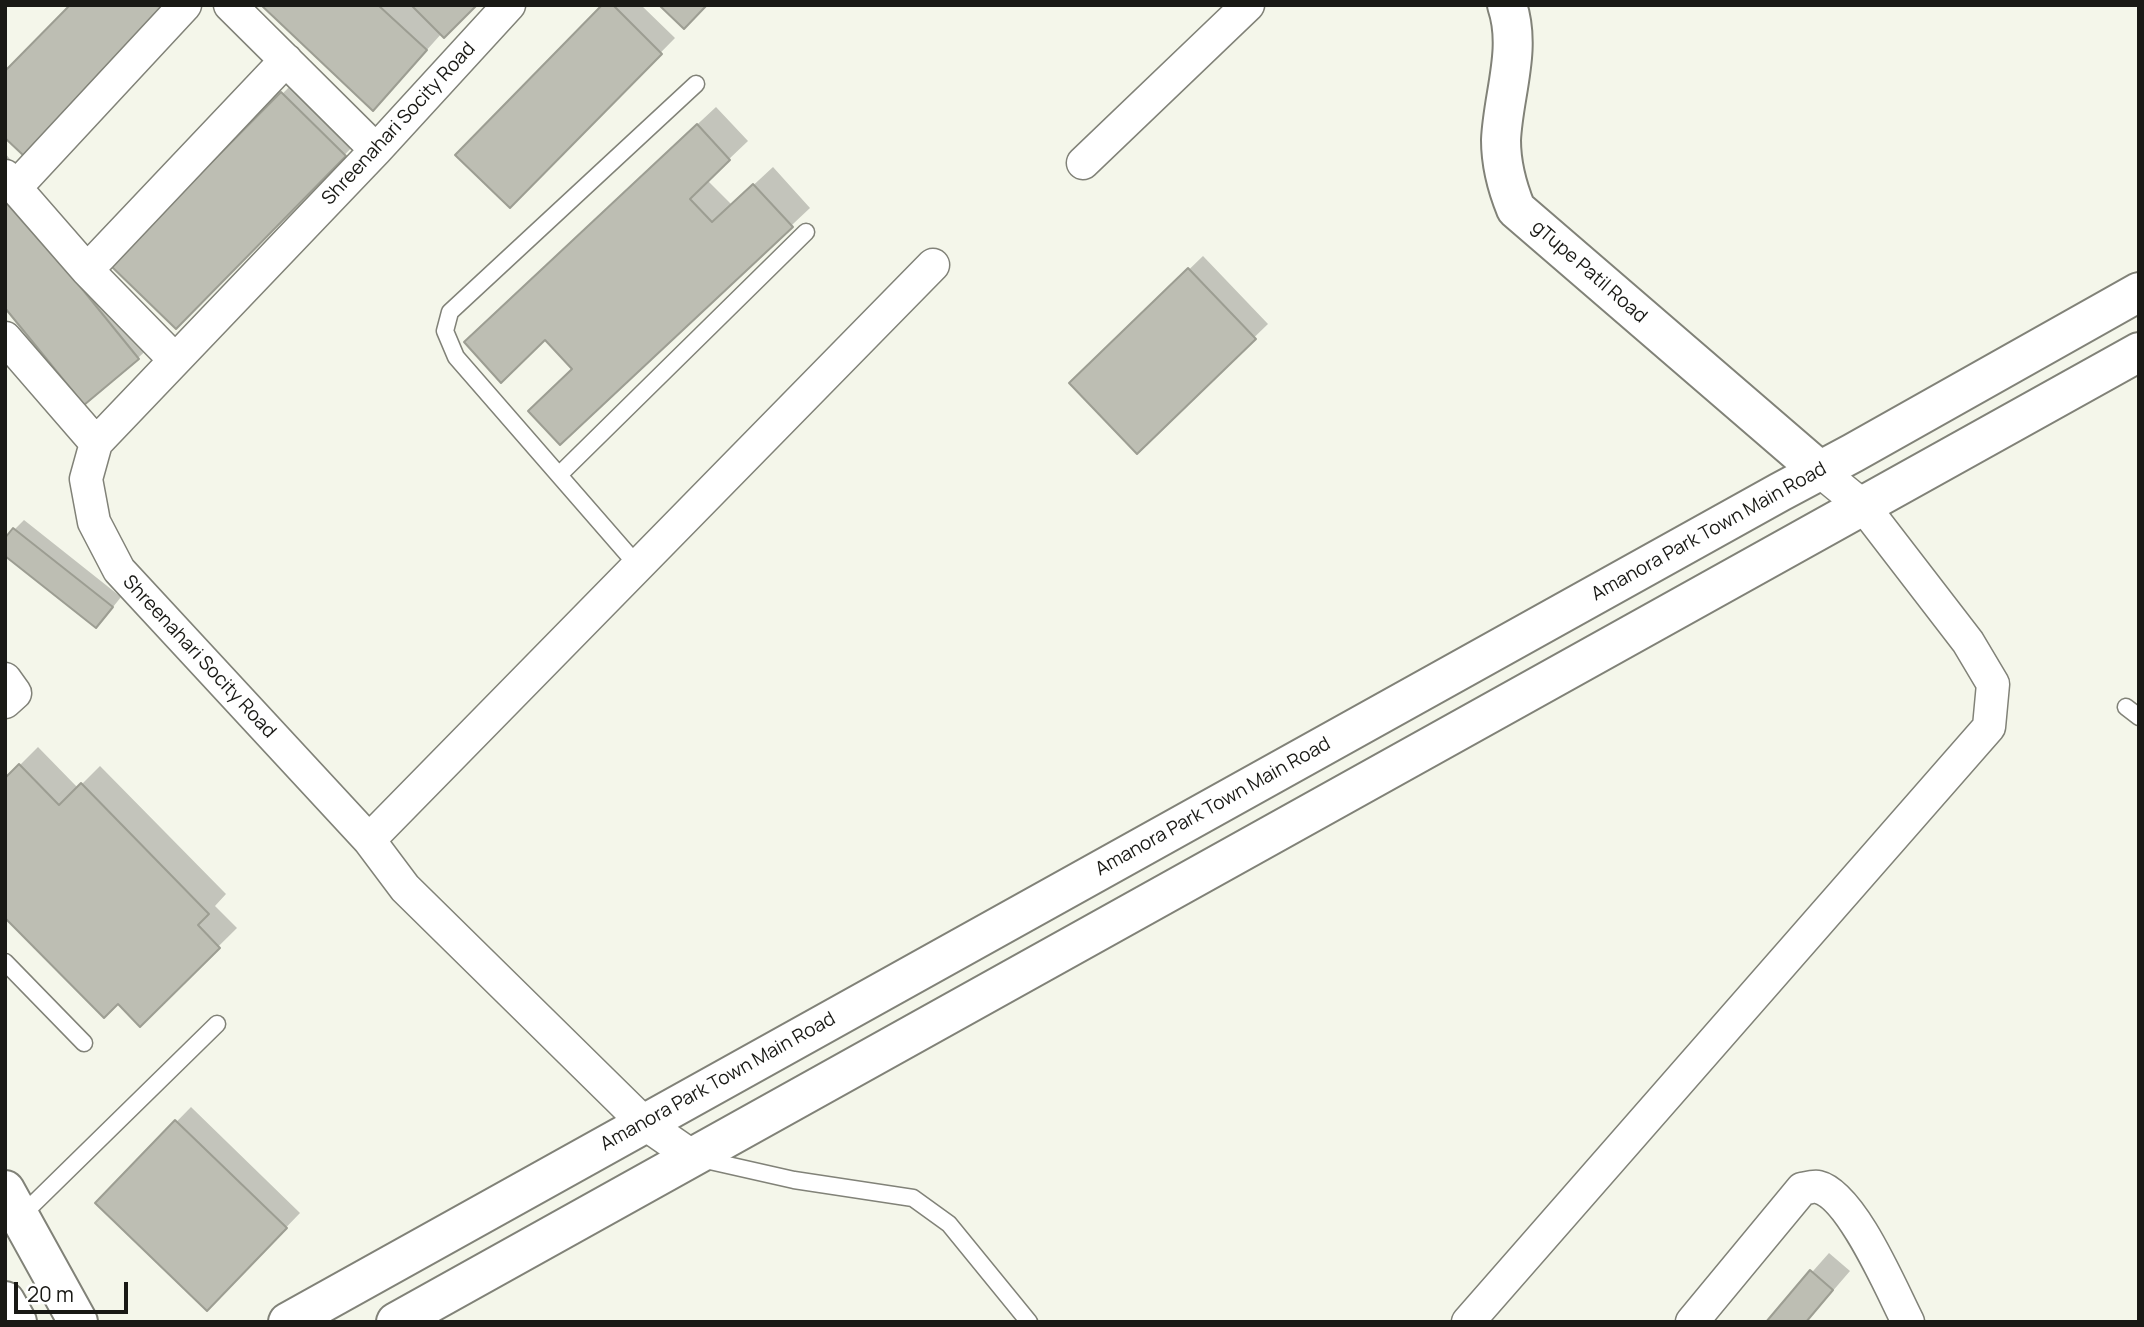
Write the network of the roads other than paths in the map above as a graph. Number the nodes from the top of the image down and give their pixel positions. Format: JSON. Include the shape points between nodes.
{"nodes":[{"id":1,"x":185,"y":5,"type":"edge"},
{"id":2,"x":230,"y":5,"type":"edge"},
{"id":3,"x":509,"y":5,"type":"edge"},
{"id":4,"x":1248,"y":5,"type":"edge"},
{"id":5,"x":1507,"y":5,"type":"edge"},
{"id":6,"x":286,"y":60,"type":"junction"},
{"id":7,"x":696,"y":84,"type":"dead end"},
{"id":8,"x":376,"y":150,"type":"junction"},
{"id":9,"x":1083,"y":163,"type":"dead end"},
{"id":10,"x":10,"y":182,"type":"edge"},
{"id":11,"x":806,"y":232,"type":"dead end"},
{"id":12,"x":933,"y":265,"type":"dead end"},
{"id":13,"x":87,"y":270,"type":"junction"},
{"id":14,"x":2139,"y":292,"type":"edge"},
{"id":15,"x":5,"y":338,"type":"edge"},
{"id":16,"x":2139,"y":352,"type":"edge"},
{"id":17,"x":175,"y":360,"type":"junction"},
{"id":18,"x":96,"y":443,"type":"junction"},
{"id":19,"x":1820,"y":471,"type":"junction"},
{"id":20,"x":559,"y":475,"type":"junction"},
{"id":21,"x":1864,"y":507,"type":"junction"},
{"id":22,"x":638,"y":566,"type":"junction"},
{"id":23,"x":5,"y":679,"type":"edge"},
{"id":24,"x":5,"y":702,"type":"edge"},
{"id":25,"x":369,"y":840,"type":"junction"},
{"id":26,"x":5,"y":962,"type":"edge"},
{"id":27,"x":217,"y":1024,"type":"dead end"},
{"id":28,"x":84,"y":1043,"type":"dead end"},
{"id":29,"x":644,"y":1123,"type":"junction"},
{"id":30,"x":693,"y":1157,"type":"junction"},
{"id":31,"x":13,"y":1204,"type":"edge"},
{"id":32,"x":5,"y":1301,"type":"edge"},
{"id":33,"x":17,"y":1322,"type":"edge"},
{"id":34,"x":78,"y":1322,"type":"edge"},
{"id":35,"x":288,"y":1322,"type":"edge"},
{"id":36,"x":396,"y":1322,"type":"edge"},
{"id":37,"x":1029,"y":1322,"type":"edge"},
{"id":38,"x":1468,"y":1322,"type":"edge"},
{"id":39,"x":1692,"y":1322,"type":"edge"},
{"id":40,"x":1908,"y":1322,"type":"edge"}],
"edges":[{"from":1,"to":10,"type":"street"},
{"from":2,"to":6,"type":"street"},
{"from":3,"to":8,"type":"street","name":"Shreenahari Socity Road"},
{"from":4,"to":9,"type":"street"},
{"from":5,"to":19,"type":"main road","name":"gTupe Patil Road","via":[[1513,25],[1501,141],[1506,183],[1516,209]]},
{"from":6,"to":8,"type":"street"},
{"from":6,"to":13,"type":"street"},
{"from":7,"to":20,"type":"lane","via":[[450,312],[445,331],[456,357]]},
{"from":8,"to":17,"type":"street","name":"Shreenahari Socity Road"},
{"from":10,"to":13,"type":"street"},
{"from":11,"to":20,"type":"lane"},
{"from":12,"to":22,"type":"street"},
{"from":13,"to":17,"type":"street"},
{"from":14,"to":19,"type":"main road","name":"Amanora Park Town Main Road"},
{"from":15,"to":18,"type":"street"},
{"from":16,"to":21,"type":"main road"},
{"from":17,"to":18,"type":"street","name":"Shreenahari Socity Road"},
{"from":18,"to":25,"type":"street","name":"Shreenahari Socity Road","via":[[86,480],[94,522],[119,570]]},
{"from":19,"to":21,"type":"street"},
{"from":19,"to":29,"type":"main road","name":"Amanora Park Town Main Road"},
{"from":20,"to":22,"type":"lane"},
{"from":21,"to":30,"type":"main road"},
{"from":21,"to":38,"type":"street","via":[[1968,642],[1993,684],[1989,727]]},
{"from":22,"to":25,"type":"street"},
{"from":23,"to":24,"type":"street","via":[[15,692]]},
{"from":25,"to":29,"type":"street","name":"Shreenahari Socity Road","via":[[405,888]]},
{"from":26,"to":28,"type":"lane"},
{"from":27,"to":31,"type":"lane"},
{"from":29,"to":30,"type":"street","name":"Shreenahari Socity Road"},
{"from":29,"to":35,"type":"main road","name":"Amanora Park Town Main Road"},
{"from":30,"to":36,"type":"main road"},
{"from":30,"to":37,"type":"lane","via":[[794,1180],[913,1198],[949,1224]]},
{"from":31,"to":34,"type":"main road"},
{"from":32,"to":33,"type":"main road"},
{"from":39,"to":40,"type":"street","via":[[1802,1189],[1818,1187],[1836,1197],[1858,1225]]}]}
